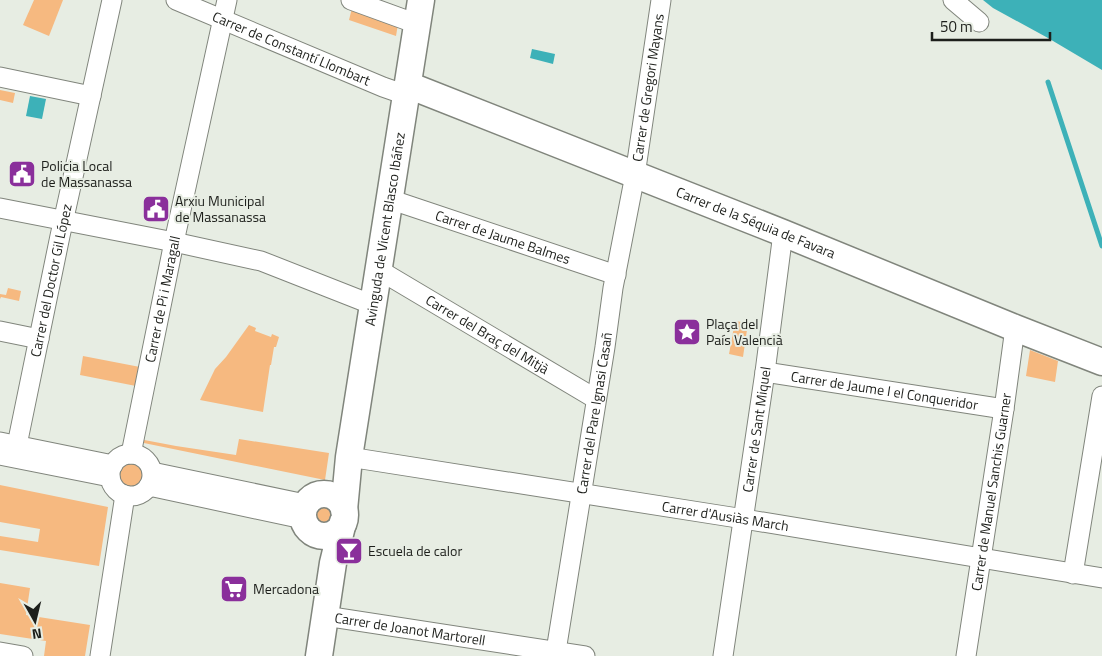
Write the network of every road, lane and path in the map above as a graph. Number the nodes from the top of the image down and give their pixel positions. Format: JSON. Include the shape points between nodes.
{"nodes":[{"id":1,"x":112,"y":0,"type":"edge"},
{"id":2,"x":176,"y":0,"type":"edge"},
{"id":3,"x":228,"y":0,"type":"edge"},
{"id":4,"x":351,"y":0,"type":"edge"},
{"id":5,"x":661,"y":0,"type":"edge"},
{"id":6,"x":953,"y":0,"type":"edge"},
{"id":7,"x":419,"y":12,"type":"edge"},
{"id":8,"x":223,"y":20,"type":"junction"},
{"id":9,"x":979,"y":22,"type":"dead end"},
{"id":10,"x":0,"y":77,"type":"edge"},
{"id":11,"x":407,"y":90,"type":"junction"},
{"id":12,"x":91,"y":96,"type":"junction"},
{"id":13,"x":635,"y":175,"type":"junction"},
{"id":14,"x":389,"y":199,"type":"junction"},
{"id":15,"x":0,"y":208,"type":"edge"},
{"id":16,"x":64,"y":220,"type":"junction"},
{"id":17,"x":783,"y":233,"type":"junction"},
{"id":18,"x":174,"y":242,"type":"junction"},
{"id":19,"x":379,"y":270,"type":"junction"},
{"id":20,"x":616,"y":275,"type":"junction"},
{"id":21,"x":372,"y":305,"type":"junction"},
{"id":22,"x":1015,"y":328,"type":"junction"},
{"id":23,"x":0,"y":331,"type":"edge"},
{"id":24,"x":39,"y":339,"type":"junction"},
{"id":25,"x":1102,"y":362,"type":"edge"},
{"id":26,"x":765,"y":372,"type":"junction"},
{"id":27,"x":1102,"y":396,"type":"edge"},
{"id":28,"x":596,"y":399,"type":"junction"},
{"id":29,"x":1004,"y":409,"type":"junction"},
{"id":30,"x":9,"y":443,"type":"edge"},
{"id":31,"x":131,"y":454,"type":"junction"},
{"id":32,"x":0,"y":455,"type":"edge"},
{"id":33,"x":349,"y":457,"type":"junction"},
{"id":34,"x":111,"y":471,"type":"junction"},
{"id":35,"x":151,"y":479,"type":"junction"},
{"id":36,"x":580,"y":494,"type":"junction"},
{"id":37,"x":125,"y":496,"type":"junction"},
{"id":38,"x":312,"y":513,"type":"junction"},
{"id":39,"x":344,"y":516,"type":"junction"},
{"id":40,"x":744,"y":518,"type":"junction"},
{"id":41,"x":981,"y":558,"type":"junction"},
{"id":42,"x":333,"y":563,"type":"junction"},
{"id":43,"x":1073,"y":574,"type":"junction"},
{"id":44,"x":1102,"y":578,"type":"edge"},
{"id":45,"x":325,"y":616,"type":"junction"},
{"id":46,"x":556,"y":651,"type":"junction"},
{"id":47,"x":0,"y":652,"type":"edge"},
{"id":48,"x":24,"y":656,"type":"edge"},
{"id":49,"x":100,"y":656,"type":"edge"},
{"id":50,"x":319,"y":656,"type":"edge"},
{"id":51,"x":585,"y":656,"type":"edge"},
{"id":52,"x":723,"y":656,"type":"edge"},
{"id":53,"x":966,"y":656,"type":"edge"}],
"edges":[{"from":1,"to":12,"type":"street","name":"Carrer del Doctor Gil López"},
{"from":2,"to":8,"type":"street","name":"Carrer de Constantí Llombart"},
{"from":3,"to":8,"type":"street","name":"Carrer de Pi i Maragall"},
{"from":4,"to":7,"type":"street"},
{"from":5,"to":13,"type":"street","name":"Carrer de Gregori Mayans"},
{"from":6,"to":9,"type":"street"},
{"from":7,"to":11,"type":"street","name":"Avinguda de Vicent Blasco Ibáñez"},
{"from":8,"to":11,"type":"street","name":"Carrer de Constantí Llombart","via":[[383,87]]},
{"from":8,"to":18,"type":"street","name":"Carrer de Pi i Maragall"},
{"from":10,"to":12,"type":"street"},
{"from":11,"to":13,"type":"street","name":"Carrer de la Séquia de Favara"},
{"from":11,"to":14,"type":"street","name":"Avinguda de Vicent Blasco Ibáñez"},
{"from":12,"to":16,"type":"street","name":"Carrer del Doctor Gil López"},
{"from":13,"to":17,"type":"street","name":"Carrer de la Séquia de Favara"},
{"from":13,"to":20,"type":"street","name":"Carrer del Pare Ignasi Casañ"},
{"from":14,"to":19,"type":"street","name":"Avinguda de Vicent Blasco Ibáñez"},
{"from":14,"to":20,"type":"street","name":"Carrer de Jaume Balmes"},
{"from":15,"to":16,"type":"street"},
{"from":16,"to":18,"type":"street"},
{"from":16,"to":24,"type":"street","name":"Carrer del Doctor Gil López"},
{"from":17,"to":22,"type":"street","name":"Carrer de la Séquia de Favara"},
{"from":17,"to":26,"type":"street","name":"Carrer de Sant Miquel"},
{"from":18,"to":21,"type":"street","via":[[262,262]]},
{"from":18,"to":31,"type":"street","name":"Carrer de Pi i Maragall"},
{"from":19,"to":21,"type":"street","name":"Avinguda de Vicent Blasco Ibáñez"},
{"from":19,"to":28,"type":"street","name":"Carrer del Braç del Mitjà"},
{"from":20,"to":28,"type":"street","name":"Carrer del Pare Ignasi Casañ"},
{"from":21,"to":33,"type":"street","name":"Avinguda de Vicent Blasco Ibáñez"},
{"from":22,"to":25,"type":"street","name":"Carrer de la Séquia de Favara"},
{"from":22,"to":29,"type":"street","name":"Carrer de Manuel Sanchis Guarner"},
{"from":23,"to":24,"type":"street"},
{"from":24,"to":30,"type":"street","name":"Carrer del Doctor Gil López"},
{"from":26,"to":29,"type":"street","name":"Carrer de Jaume I el Conqueridor"},
{"from":26,"to":40,"type":"street","name":"Carrer de Sant Miquel"},
{"from":27,"to":43,"type":"street"},
{"from":28,"to":36,"type":"street","name":"Carrer del Pare Ignasi Casañ"},
{"from":29,"to":41,"type":"street","name":"Carrer de Manuel Sanchis Guarner"},
{"from":30,"to":34,"type":"street"},
{"from":31,"to":34,"type":"street","via":[[121,456]]},
{"from":31,"to":35,"type":"street","via":[[143,458],[151,467]]},
{"from":32,"to":34,"type":"street"},
{"from":33,"to":36,"type":"street","name":"Carrer d'Ausiàs March"},
{"from":33,"to":38,"type":"street","name":"Avinguda de Vicent Blasco Ibáñez","via":[[341,477]]},
{"from":33,"to":39,"type":"street","name":"Avinguda de Vicent Blasco Ibáñez"},
{"from":34,"to":37,"type":"street","via":[[115,489]]},
{"from":35,"to":37,"type":"street","via":[[145,492]]},
{"from":35,"to":38,"type":"street"},
{"from":36,"to":40,"type":"street","name":"Carrer d'Ausiàs March"},
{"from":36,"to":46,"type":"street","name":"Carrer del Pare Ignasi Casañ"},
{"from":37,"to":49,"type":"street"},
{"from":38,"to":39,"type":"street","via":[[326,494],[342,504]]},
{"from":38,"to":39,"type":"street","via":[[324,536],[340,527]]},
{"from":38,"to":42,"type":"street"},
{"from":39,"to":42,"type":"street","name":"Avinguda de Vicent Blasco Ibáñez"},
{"from":40,"to":41,"type":"street","name":"Carrer d'Ausiàs March"},
{"from":40,"to":52,"type":"street","name":"Carrer de Sant Miquel"},
{"from":41,"to":43,"type":"street","name":"Carrer d'Ausiàs March"},
{"from":41,"to":53,"type":"street","name":"Carrer de Manuel Sanchis Guarner"},
{"from":42,"to":45,"type":"street","name":"Avinguda de Vicent Blasco Ibáñez"},
{"from":43,"to":44,"type":"street","name":"Carrer d'Ausiàs March"},
{"from":45,"to":46,"type":"street","name":"Carrer de Joanot Martorell"},
{"from":45,"to":50,"type":"street","name":"Avinguda de Vicent Blasco Ibáñez"},
{"from":46,"to":51,"type":"street","name":"Carrer de Joanot Martorell"},
{"from":47,"to":48,"type":"street"}]}
